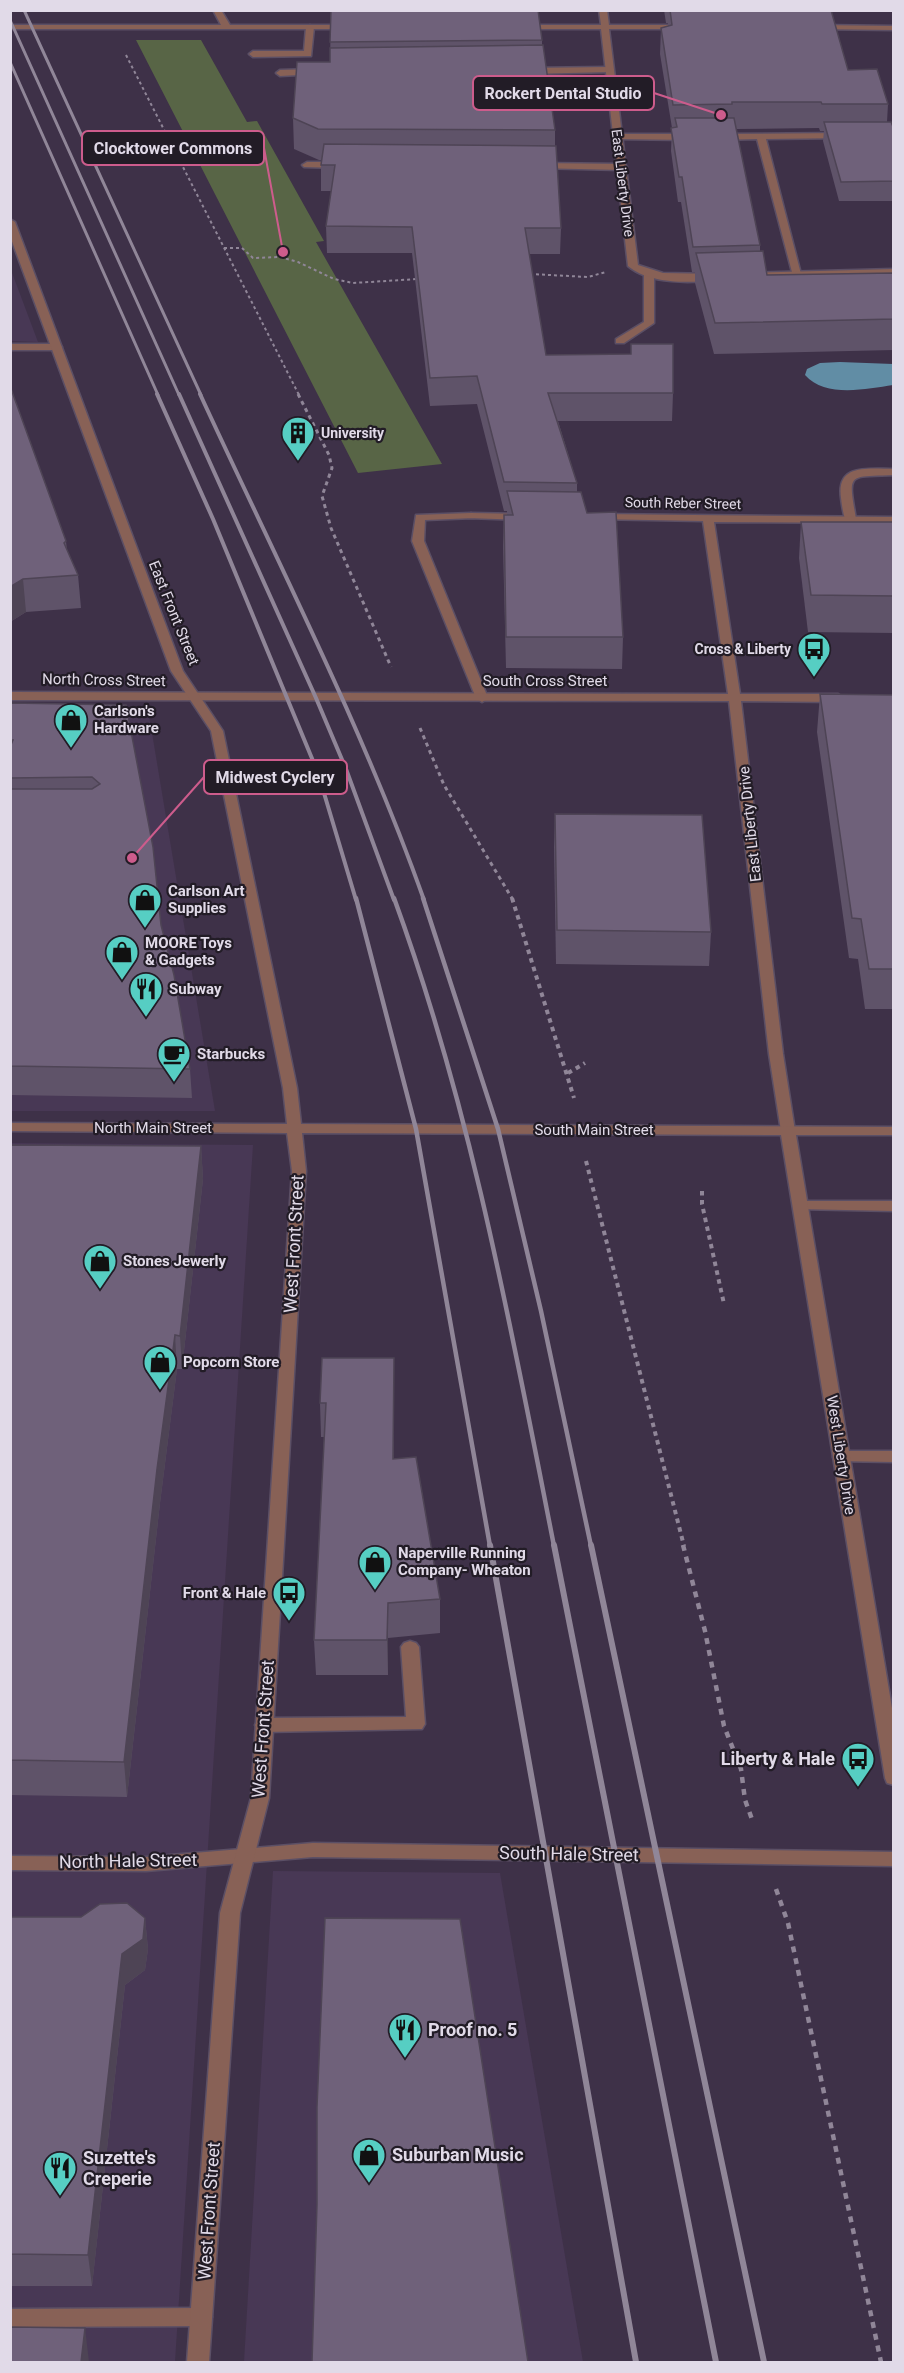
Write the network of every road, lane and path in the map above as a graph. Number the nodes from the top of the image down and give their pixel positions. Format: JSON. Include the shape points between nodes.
{"nodes":[{"id":1,"x":217,"y":10,"type":"edge"},
{"id":2,"x":603,"y":10,"type":"edge"},
{"id":3,"x":10,"y":27,"type":"edge"},
{"id":4,"x":227,"y":27,"type":"junction"},
{"id":5,"x":310,"y":27,"type":"junction"},
{"id":6,"x":357,"y":27,"type":"edge"},
{"id":7,"x":510,"y":27,"type":"edge"},
{"id":8,"x":604,"y":27,"type":"junction"},
{"id":9,"x":690,"y":27,"type":"edge"},
{"id":10,"x":810,"y":27,"type":"edge"},
{"id":11,"x":894,"y":28,"type":"edge"},
{"id":12,"x":125,"y":52,"type":"dead end"},
{"id":13,"x":253,"y":54,"type":"dead end"},
{"id":14,"x":608,"y":70,"type":"junction"},
{"id":15,"x":512,"y":71,"type":"edge"},
{"id":16,"x":326,"y":72,"type":"edge"},
{"id":17,"x":280,"y":73,"type":"dead end"},
{"id":18,"x":849,"y":136,"type":"edge"},
{"id":19,"x":617,"y":137,"type":"junction"},
{"id":20,"x":761,"y":137,"type":"junction"},
{"id":21,"x":307,"y":165,"type":"dead end"},
{"id":22,"x":355,"y":165,"type":"edge"},
{"id":23,"x":522,"y":166,"type":"edge"},
{"id":24,"x":622,"y":167,"type":"junction"},
{"id":25,"x":10,"y":222,"type":"edge"},
{"id":26,"x":224,"y":248,"type":"junction"},
{"id":27,"x":633,"y":266,"type":"junction"},
{"id":28,"x":894,"y":272,"type":"edge"},
{"id":29,"x":527,"y":274,"type":"edge"},
{"id":30,"x":796,"y":274,"type":"junction"},
{"id":31,"x":649,"y":275,"type":"junction"},
{"id":32,"x":724,"y":276,"type":"edge"},
{"id":33,"x":736,"y":276,"type":"edge"},
{"id":34,"x":422,"y":278,"type":"edge"},
{"id":35,"x":620,"y":341,"type":"dead end"},
{"id":36,"x":10,"y":347,"type":"edge"},
{"id":37,"x":57,"y":347,"type":"junction"},
{"id":38,"x":894,"y":472,"type":"edge"},
{"id":39,"x":530,"y":517,"type":"edge"},
{"id":40,"x":588,"y":517,"type":"edge"},
{"id":41,"x":708,"y":519,"type":"junction"},
{"id":42,"x":850,"y":519,"type":"junction"},
{"id":43,"x":894,"y":520,"type":"edge"},
{"id":44,"x":393,"y":671,"type":"dead end"},
{"id":45,"x":10,"y":696,"type":"edge"},
{"id":46,"x":734,"y":697,"type":"junction"},
{"id":47,"x":196,"y":698,"type":"junction"},
{"id":48,"x":482,"y":698,"type":"junction"},
{"id":49,"x":846,"y":698,"type":"edge"},
{"id":50,"x":419,"y":725,"type":"dead end"},
{"id":51,"x":585,"y":1063,"type":"dead end"},
{"id":52,"x":568,"y":1072,"type":"junction"},
{"id":53,"x":574,"y":1094,"type":"dead end"},
{"id":54,"x":10,"y":1127,"type":"edge"},
{"id":55,"x":295,"y":1128,"type":"junction"},
{"id":56,"x":788,"y":1131,"type":"junction"},
{"id":57,"x":894,"y":1131,"type":"edge"},
{"id":58,"x":588,"y":1171,"type":"dead end"},
{"id":59,"x":702,"y":1191,"type":"dead end"},
{"id":60,"x":801,"y":1206,"type":"junction"},
{"id":61,"x":894,"y":1206,"type":"edge"},
{"id":62,"x":724,"y":1304,"type":"dead end"},
{"id":63,"x":841,"y":1456,"type":"junction"},
{"id":64,"x":894,"y":1456,"type":"edge"},
{"id":65,"x":410,"y":1647,"type":"dead end"},
{"id":66,"x":264,"y":1725,"type":"junction"},
{"id":67,"x":894,"y":1778,"type":"edge"},
{"id":68,"x":745,"y":1800,"type":"dead end"},
{"id":69,"x":245,"y":1858,"type":"junction"},
{"id":70,"x":894,"y":1859,"type":"edge"},
{"id":71,"x":10,"y":1863,"type":"edge"},
{"id":72,"x":788,"y":1923,"type":"dead end"},
{"id":73,"x":201,"y":2317,"type":"junction"},
{"id":74,"x":10,"y":2318,"type":"edge"},
{"id":75,"x":198,"y":2362,"type":"edge"},
{"id":76,"x":881,"y":2362,"type":"edge"}],
"edges":[{"from":1,"to":4,"type":"street"},
{"from":2,"to":8,"type":"street","name":"East Liberty Drive"},
{"from":3,"to":4,"type":"street"},
{"from":4,"to":5,"type":"street"},
{"from":5,"to":6,"type":"street"},
{"from":5,"to":13,"type":"street","via":[[308,54]]},
{"from":7,"to":8,"type":"street"},
{"from":8,"to":9,"type":"street"},
{"from":8,"to":14,"type":"street","name":"East Liberty Drive"},
{"from":10,"to":11,"type":"street"},
{"from":12,"to":26,"type":"path"},
{"from":14,"to":15,"type":"street"},
{"from":14,"to":19,"type":"street","name":"East Liberty Drive"},
{"from":16,"to":17,"type":"street"},
{"from":18,"to":20,"type":"street"},
{"from":19,"to":20,"type":"street"},
{"from":19,"to":24,"type":"street","name":"East Liberty Drive"},
{"from":20,"to":30,"type":"street"},
{"from":21,"to":22,"type":"street"},
{"from":23,"to":24,"type":"street"},
{"from":24,"to":27,"type":"street","name":"East Liberty Drive"},
{"from":25,"to":37,"type":"street","name":"East Front Street"},
{"from":26,"to":34,"type":"path","via":[[242,248],[253,258],[280,257],[353,283]]},
{"from":26,"to":44,"type":"path","via":[[329,455],[332,468],[322,496],[331,528]]},
{"from":27,"to":29,"type":"path","via":[[588,277]]},
{"from":27,"to":31,"type":"street"},
{"from":28,"to":30,"type":"street"},
{"from":30,"to":33,"type":"street"},
{"from":31,"to":32,"type":"street"},
{"from":31,"to":35,"type":"street","via":[[649,323]]},
{"from":36,"to":37,"type":"street"},
{"from":37,"to":47,"type":"street","name":"East Front Street","via":[[177,671]]},
{"from":38,"to":42,"type":"street","via":[[857,473],[848,479],[845,486]]},
{"from":39,"to":48,"type":"street","via":[[420,517],[418,541]]},
{"from":40,"to":41,"type":"street","name":"South Reber Street"},
{"from":41,"to":42,"type":"street","name":"South Reber Street"},
{"from":41,"to":46,"type":"street","name":"East Liberty Drive"},
{"from":42,"to":43,"type":"street","name":"South Reber Street"},
{"from":45,"to":47,"type":"street","name":"North Cross Street"},
{"from":46,"to":48,"type":"street","name":"South Cross Street"},
{"from":46,"to":49,"type":"street","name":"South Cross Street"},
{"from":46,"to":56,"type":"street","name":"East Liberty Drive"},
{"from":47,"to":48,"type":"street","name":"South Cross Street"},
{"from":47,"to":55,"type":"street","name":"East Front Street","via":[[217,731]]},
{"from":50,"to":52,"type":"path","via":[[444,785],[514,902]]},
{"from":51,"to":52,"type":"path"},
{"from":52,"to":53,"type":"path"},
{"from":54,"to":55,"type":"street","name":"North Main Street"},
{"from":55,"to":56,"type":"street","name":"South Main Street"},
{"from":55,"to":66,"type":"street","name":"West Front Street","via":[[298,1183]]},
{"from":56,"to":57,"type":"street","name":"South Main Street"},
{"from":56,"to":60,"type":"street","name":"West Liberty Drive"},
{"from":58,"to":68,"type":"path","via":[[682,1540],[724,1726],[741,1769]]},
{"from":59,"to":62,"type":"path"},
{"from":60,"to":61,"type":"street"},
{"from":60,"to":63,"type":"street","name":"West Liberty Drive"},
{"from":63,"to":64,"type":"street"},
{"from":63,"to":67,"type":"street","name":"West Liberty Drive"},
{"from":65,"to":66,"type":"street","via":[[416,1724]]},
{"from":66,"to":69,"type":"street","name":"West Front Street","via":[[260,1798]]},
{"from":69,"to":70,"type":"street","name":"South Hale Street","via":[[313,1850]]},
{"from":69,"to":71,"type":"street","name":"North Hale Street","via":[[146,1864]]},
{"from":69,"to":73,"type":"street","name":"West Front Street","via":[[230,1913]]},
{"from":72,"to":76,"type":"path"},
{"from":73,"to":74,"type":"street"},
{"from":73,"to":75,"type":"street","name":"West Front Street"}]}
